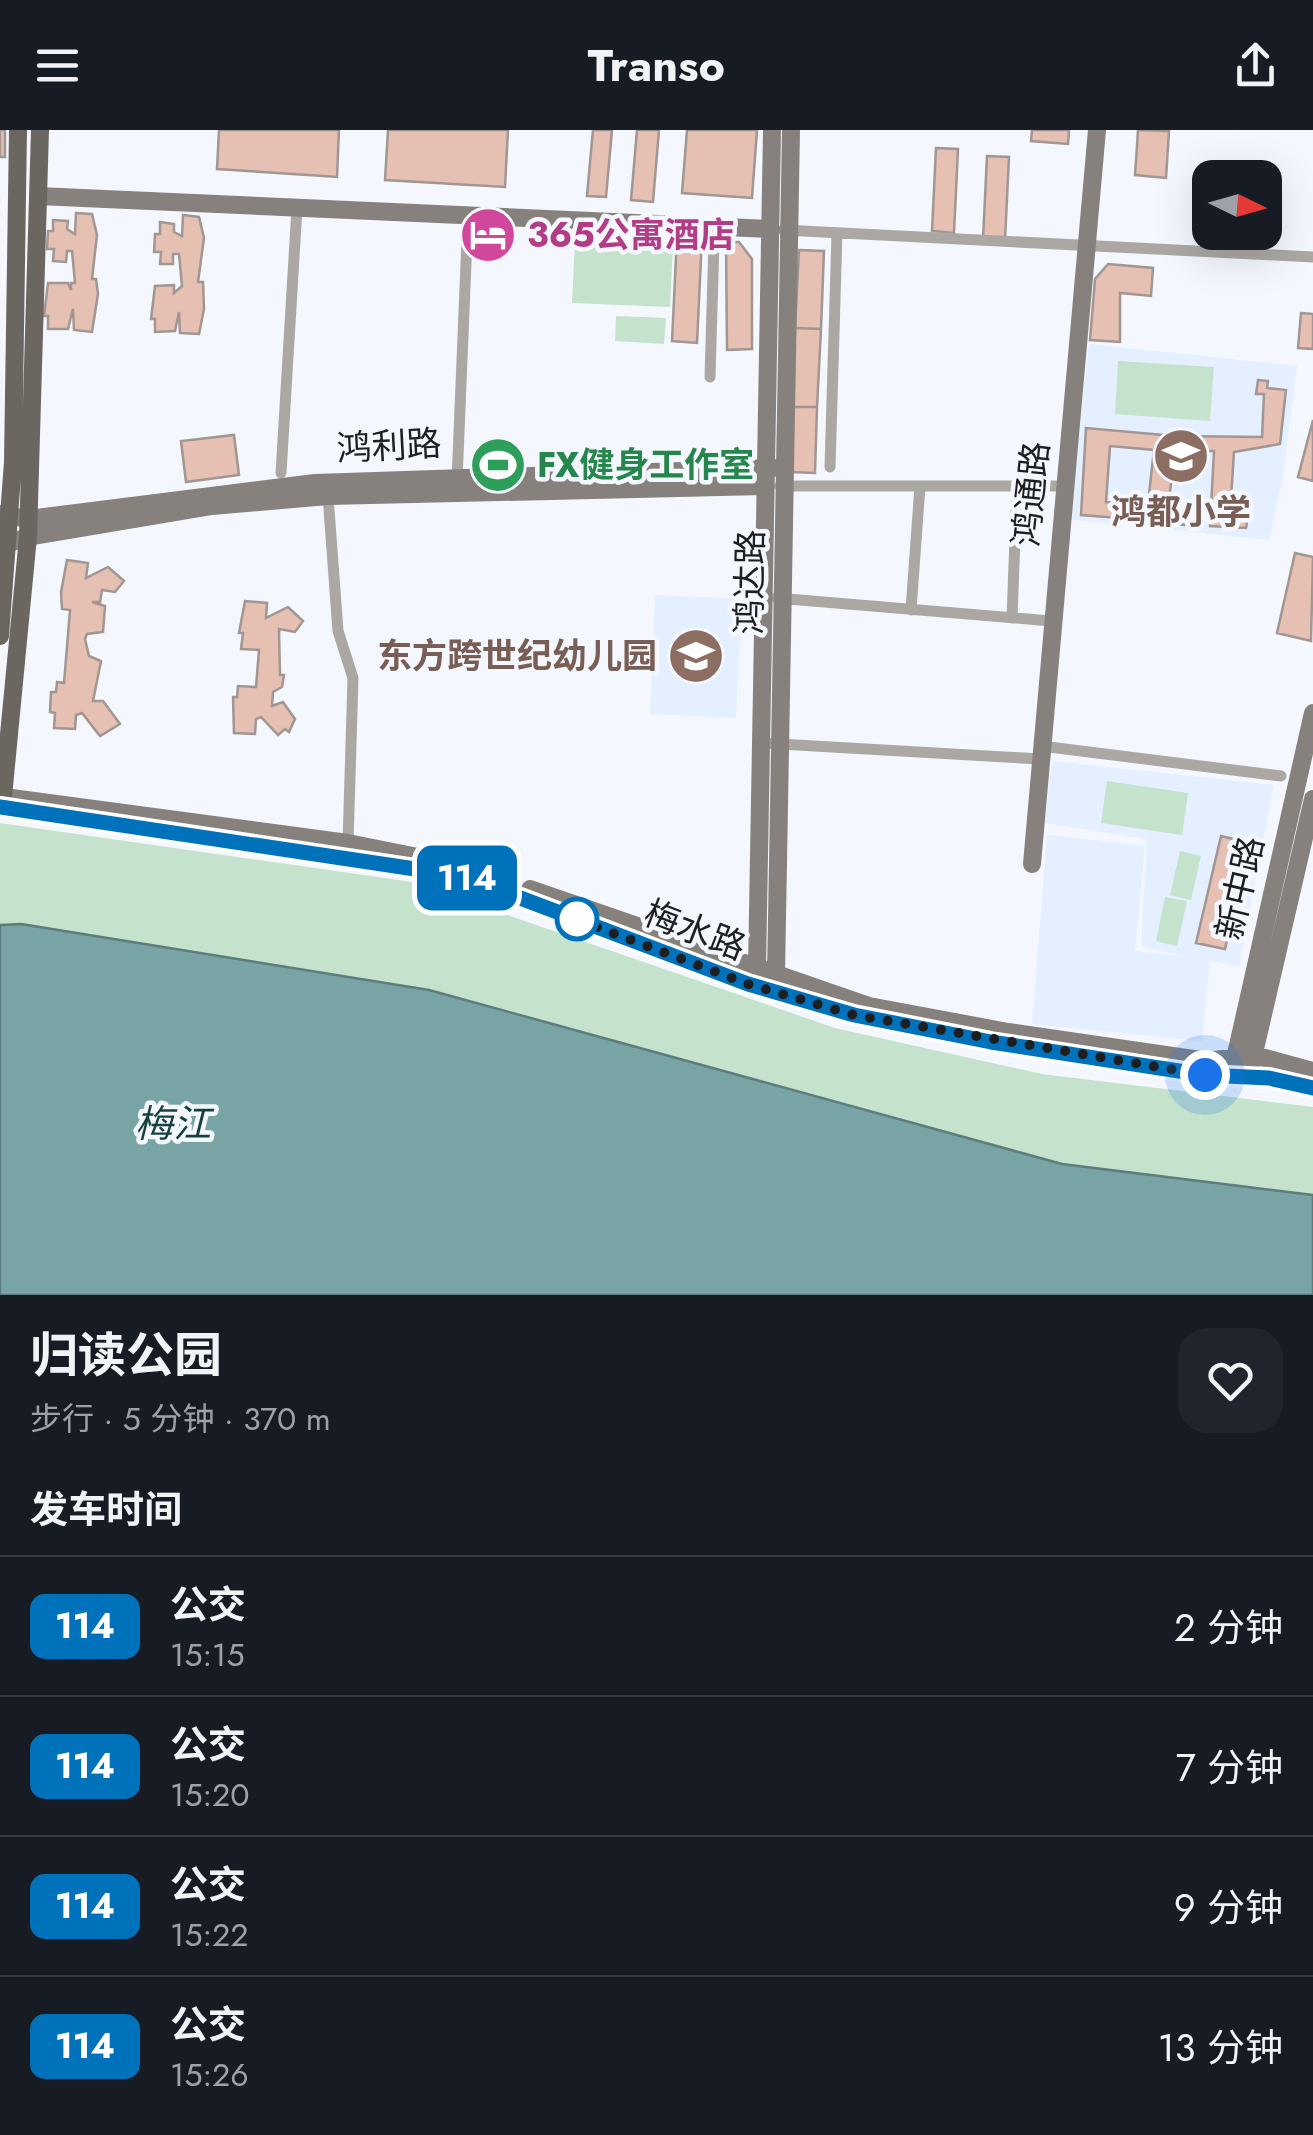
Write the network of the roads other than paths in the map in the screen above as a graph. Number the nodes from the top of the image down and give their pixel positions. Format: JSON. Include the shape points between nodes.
{"nodes":[{"id":1,"x":18,"y":130,"type":"edge"},
{"id":2,"x":40,"y":130,"type":"edge"},
{"id":3,"x":772,"y":130,"type":"edge"},
{"id":4,"x":791,"y":130,"type":"edge"},
{"id":5,"x":1096,"y":130,"type":"edge"},
{"id":6,"x":9,"y":193,"type":"edge"},
{"id":7,"x":38,"y":196,"type":"junction"},
{"id":8,"x":297,"y":208,"type":"junction"},
{"id":9,"x":468,"y":216,"type":"junction"},
{"id":10,"x":780,"y":230,"type":"junction"},
{"id":11,"x":837,"y":233,"type":"junction"},
{"id":12,"x":714,"y":242,"type":"dead end"},
{"id":13,"x":1088,"y":246,"type":"junction"},
{"id":14,"x":1313,"y":257,"type":"edge"},
{"id":15,"x":710,"y":376,"type":"dead end"},
{"id":16,"x":14,"y":462,"type":"junction"},
{"id":17,"x":830,"y":467,"type":"dead end"},
{"id":18,"x":281,"y":473,"type":"dead end"},
{"id":19,"x":775,"y":477,"type":"junction"},
{"id":20,"x":0,"y":478,"type":"edge"},
{"id":21,"x":456,"y":483,"type":"junction"},
{"id":22,"x":920,"y":486,"type":"junction"},
{"id":23,"x":1017,"y":486,"type":"junction"},
{"id":24,"x":1064,"y":486,"type":"junction"},
{"id":25,"x":328,"y":496,"type":"junction"},
{"id":26,"x":16,"y":522,"type":"edge"},
{"id":27,"x":4,"y":546,"type":"edge"},
{"id":28,"x":773,"y":598,"type":"junction"},
{"id":29,"x":911,"y":610,"type":"junction"},
{"id":30,"x":1012,"y":618,"type":"junction"},
{"id":31,"x":1051,"y":621,"type":"junction"},
{"id":32,"x":0,"y":636,"type":"edge"},
{"id":33,"x":1313,"y":713,"type":"edge"},
{"id":34,"x":771,"y":744,"type":"junction"},
{"id":35,"x":1040,"y":753,"type":"junction"},
{"id":36,"x":1281,"y":776,"type":"dead end"},
{"id":37,"x":1313,"y":798,"type":"edge"},
{"id":38,"x":1,"y":802,"type":"edge"},
{"id":39,"x":348,"y":842,"type":"junction"},
{"id":40,"x":1032,"y":864,"type":"dead end"},
{"id":41,"x":757,"y":968,"type":"junction"},
{"id":42,"x":776,"y":975,"type":"junction"},
{"id":43,"x":1244,"y":1056,"type":"junction"},
{"id":44,"x":1313,"y":1071,"type":"edge"},
{"id":45,"x":1240,"y":1077,"type":"junction"},
{"id":46,"x":1313,"y":1088,"type":"edge"}],
"edges":[{"from":1,"to":6,"type":"main road"},
{"from":2,"to":7,"type":"main road"},
{"from":3,"to":10,"type":"street","name":"鸿达路"},
{"from":4,"to":10,"type":"street","name":"鸿达路"},
{"from":5,"to":13,"type":"street","name":"鸿通路"},
{"from":6,"to":16,"type":"main road"},
{"from":7,"to":8,"type":"street"},
{"from":7,"to":26,"type":"main road"},
{"from":8,"to":9,"type":"street"},
{"from":8,"to":18,"type":"street"},
{"from":9,"to":10,"type":"street"},
{"from":9,"to":21,"type":"street"},
{"from":10,"to":11,"type":"street"},
{"from":10,"to":19,"type":"street","name":"鸿达路"},
{"from":11,"to":13,"type":"street"},
{"from":11,"to":17,"type":"street"},
{"from":12,"to":15,"type":"street"},
{"from":13,"to":14,"type":"street"},
{"from":13,"to":24,"type":"street","name":"鸿通路"},
{"from":16,"to":20,"type":"street"},
{"from":16,"to":26,"type":"main road"},
{"from":19,"to":21,"type":"street","name":"鸿利路"},
{"from":19,"to":22,"type":"street"},
{"from":19,"to":28,"type":"street","name":"鸿达路"},
{"from":21,"to":25,"type":"street","name":"鸿利路"},
{"from":21,"to":26,"type":"street","name":"鸿利路","via":[[213,493]]},
{"from":22,"to":23,"type":"street"},
{"from":22,"to":29,"type":"street"},
{"from":23,"to":24,"type":"street"},
{"from":23,"to":30,"type":"street"},
{"from":24,"to":31,"type":"street","name":"鸿通路"},
{"from":25,"to":26,"type":"street","name":"鸿利路"},
{"from":25,"to":39,"type":"street","via":[[338,631],[353,678]]},
{"from":26,"to":27,"type":"street"},
{"from":26,"to":38,"type":"main road"},
{"from":27,"to":32,"type":"main road"},
{"from":28,"to":29,"type":"street"},
{"from":28,"to":34,"type":"street","name":"鸿达路"},
{"from":29,"to":30,"type":"street"},
{"from":30,"to":31,"type":"street"},
{"from":31,"to":35,"type":"street","name":"鸿通路"},
{"from":33,"to":43,"type":"street","name":"新中路"},
{"from":34,"to":35,"type":"street"},
{"from":34,"to":41,"type":"street","name":"鸿达路"},
{"from":34,"to":42,"type":"street","name":"鸿达路"},
{"from":35,"to":36,"type":"street"},
{"from":35,"to":40,"type":"street","name":"鸿通路"},
{"from":37,"to":43,"type":"street","name":"新中路"},
{"from":38,"to":39,"type":"street","name":"梅水路"},
{"from":38,"to":45,"type":"street","name":"梅水路","via":[[462,876],[748,984],[854,1015]]},
{"from":39,"to":41,"type":"street","name":"梅水路","via":[[462,866]]},
{"from":41,"to":42,"type":"street","name":"梅水路"},
{"from":42,"to":43,"type":"street","name":"梅水路","via":[[926,1018],[1208,1060]]},
{"from":43,"to":44,"type":"street","name":"梅水路"},
{"from":43,"to":45,"type":"street","name":"新中路"},
{"from":45,"to":46,"type":"street","name":"梅水路"}]}
